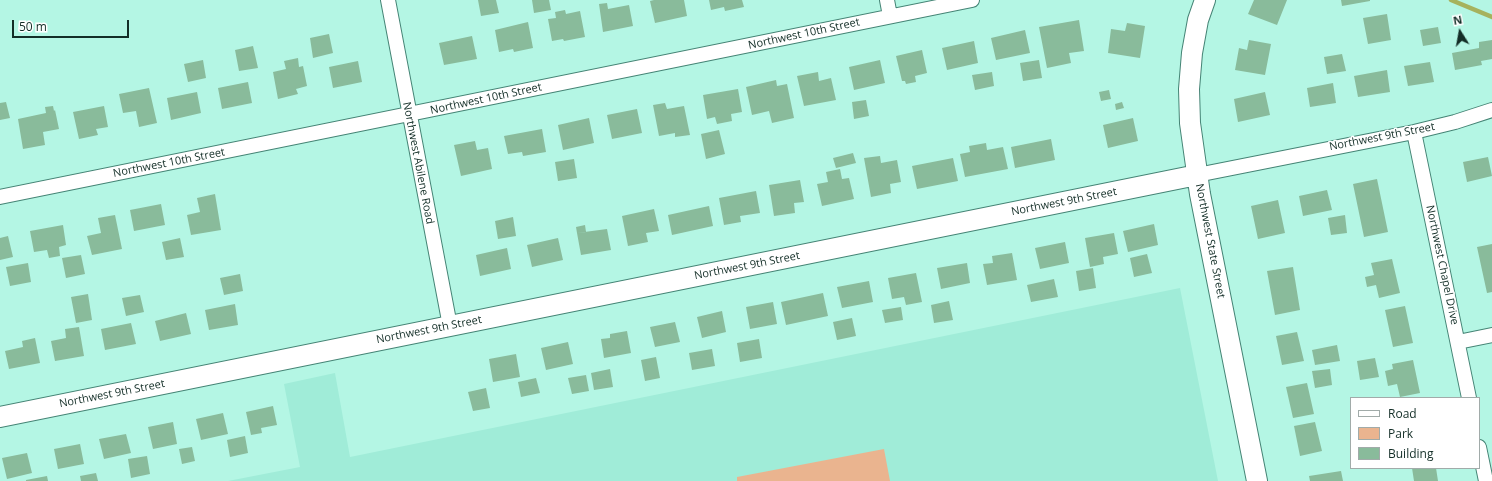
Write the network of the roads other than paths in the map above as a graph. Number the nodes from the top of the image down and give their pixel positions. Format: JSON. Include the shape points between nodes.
{"nodes":[{"id":1,"x":388,"y":0,"type":"edge"},
{"id":2,"x":887,"y":0,"type":"edge"},
{"id":3,"x":972,"y":0,"type":"edge"},
{"id":4,"x":1203,"y":0,"type":"edge"},
{"id":5,"x":890,"y":16,"type":"junction"},
{"id":6,"x":1492,"y":110,"type":"edge"},
{"id":7,"x":409,"y":115,"type":"junction"},
{"id":8,"x":1414,"y":132,"type":"junction"},
{"id":9,"x":1197,"y":174,"type":"junction"},
{"id":10,"x":0,"y":197,"type":"edge"},
{"id":11,"x":450,"y":326,"type":"junction"},
{"id":12,"x":1492,"y":335,"type":"edge"},
{"id":13,"x":1458,"y":342,"type":"junction"},
{"id":14,"x":1469,"y":397,"type":"edge"},
{"id":15,"x":0,"y":417,"type":"edge"},
{"id":16,"x":1480,"y":452,"type":"edge"},
{"id":17,"x":1257,"y":481,"type":"edge"},
{"id":18,"x":1486,"y":481,"type":"edge"}],
"edges":[{"from":1,"to":7,"type":"street","name":"Northwest Abilene Road"},
{"from":2,"to":5,"type":"street"},
{"from":3,"to":5,"type":"street","name":"Northwest 10th Street"},
{"from":4,"to":9,"type":"street","name":"Northwest State Street","via":[[1189,70],[1188,106]]},
{"from":5,"to":7,"type":"street","name":"Northwest 10th Street"},
{"from":6,"to":8,"type":"street","name":"Northwest 9th Street"},
{"from":7,"to":10,"type":"street","name":"Northwest 10th Street"},
{"from":7,"to":11,"type":"street","name":"Northwest Abilene Road"},
{"from":8,"to":9,"type":"street","name":"Northwest 9th Street"},
{"from":8,"to":13,"type":"street","name":"Northwest Chapel Drive"},
{"from":9,"to":11,"type":"street","name":"Northwest 9th Street"},
{"from":9,"to":17,"type":"street","name":"Northwest State Street"},
{"from":11,"to":15,"type":"street","name":"Northwest 9th Street"},
{"from":12,"to":13,"type":"street"},
{"from":13,"to":14,"type":"street","name":"Northwest Chapel Drive"},
{"from":16,"to":18,"type":"street"}]}
